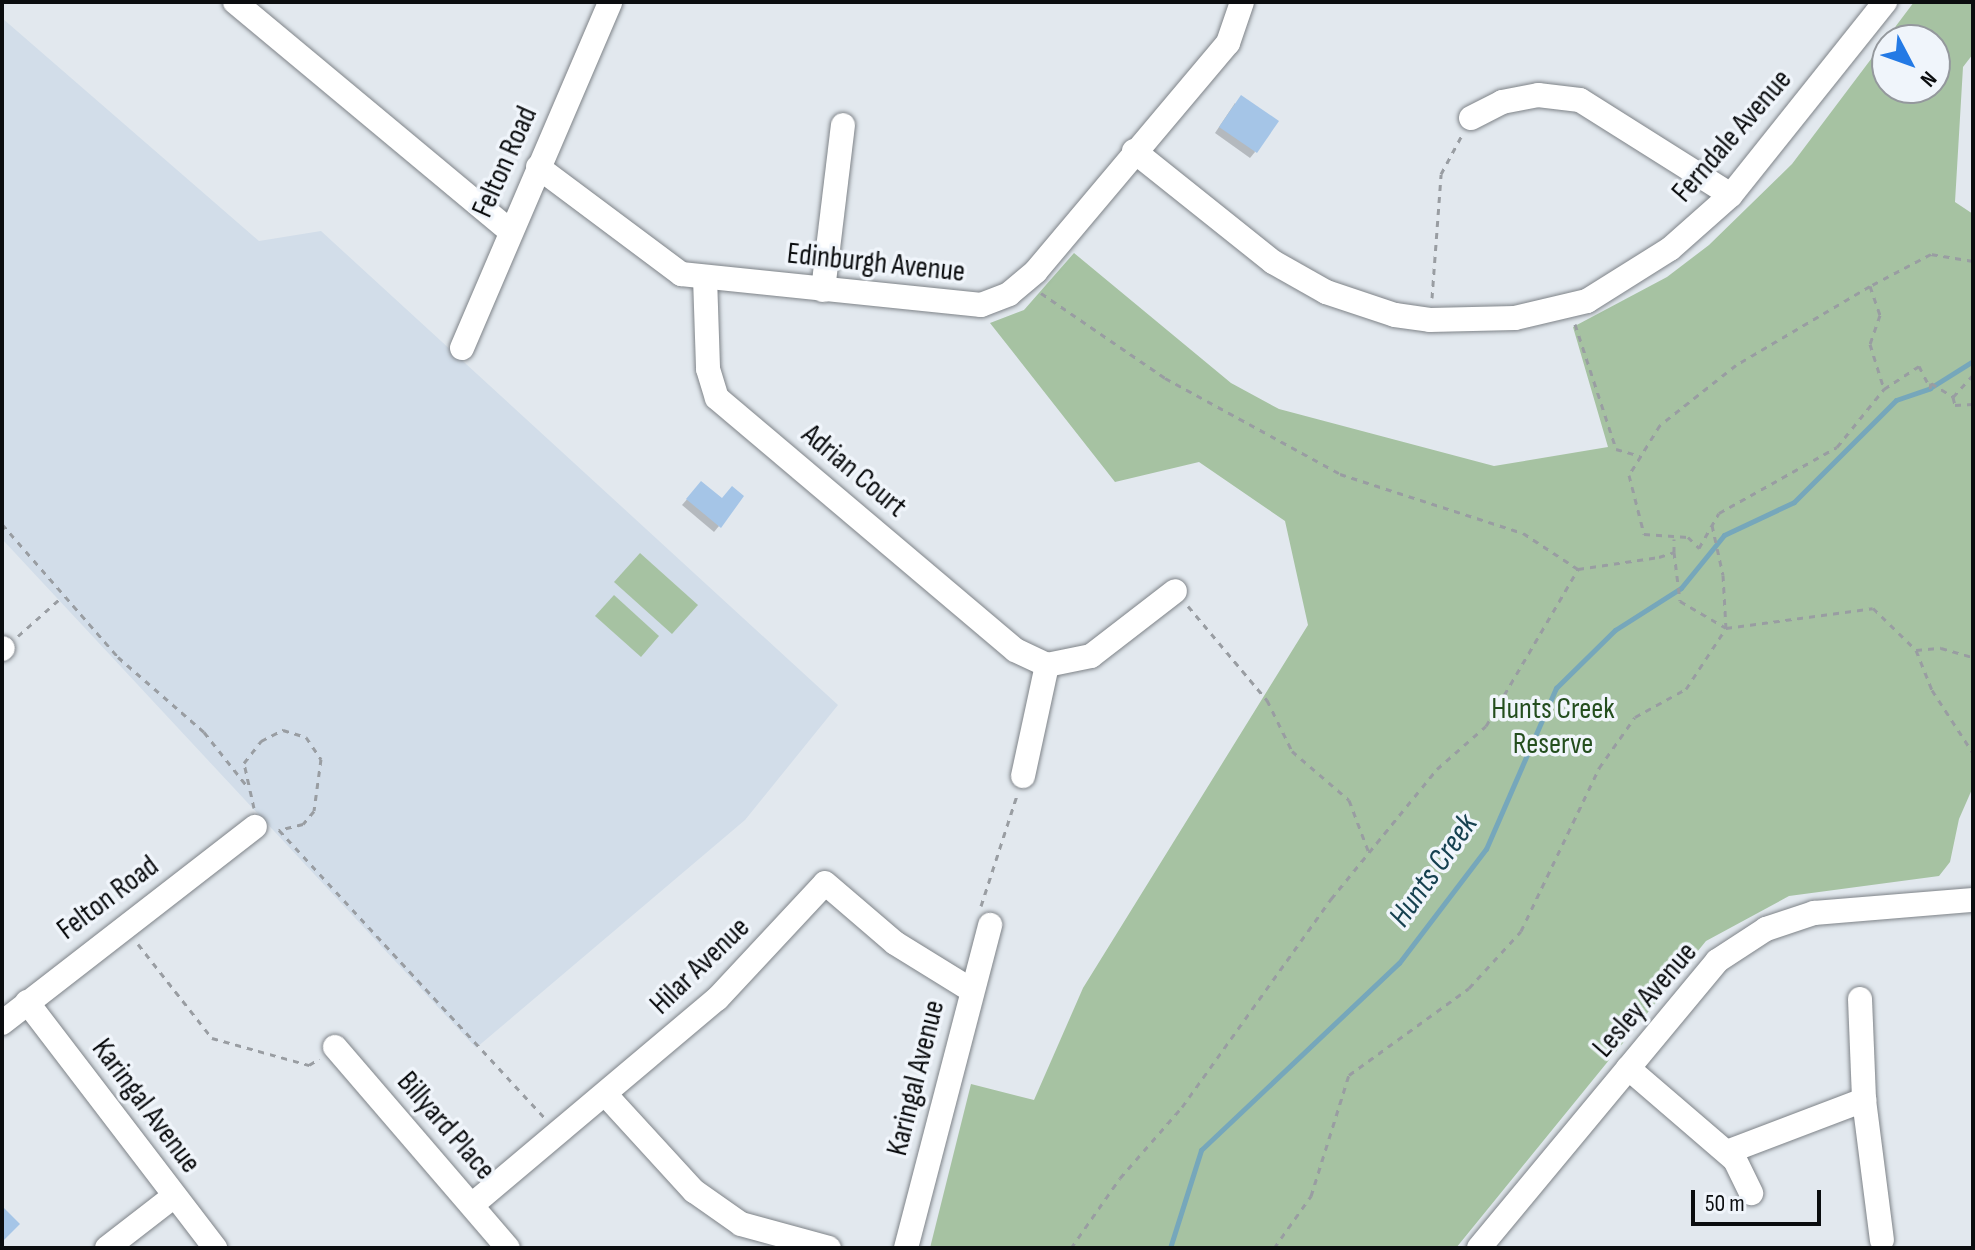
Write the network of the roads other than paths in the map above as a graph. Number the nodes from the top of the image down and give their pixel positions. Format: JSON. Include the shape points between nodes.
{"nodes":[{"id":1,"x":235,"y":2,"type":"edge"},
{"id":2,"x":610,"y":2,"type":"edge"},
{"id":3,"x":1242,"y":2,"type":"edge"},
{"id":4,"x":1885,"y":2,"type":"edge"},
{"id":5,"x":1471,"y":118,"type":"road end"},
{"id":6,"x":843,"y":125,"type":"dead end"},
{"id":7,"x":1134,"y":151,"type":"junction"},
{"id":8,"x":538,"y":167,"type":"junction"},
{"id":9,"x":1731,"y":195,"type":"junction"},
{"id":10,"x":510,"y":231,"type":"junction"},
{"id":11,"x":705,"y":277,"type":"junction"},
{"id":12,"x":823,"y":290,"type":"junction"},
{"id":13,"x":462,"y":348,"type":"dead end"},
{"id":14,"x":1175,"y":591,"type":"road end"},
{"id":15,"x":1047,"y":665,"type":"junction"},
{"id":16,"x":1023,"y":776,"type":"road end"},
{"id":17,"x":255,"y":827,"type":"road end"},
{"id":18,"x":1973,"y":900,"type":"edge"},
{"id":19,"x":990,"y":925,"type":"road end"},
{"id":20,"x":971,"y":990,"type":"junction"},
{"id":21,"x":1860,"y":999,"type":"dead end"},
{"id":22,"x":27,"y":1002,"type":"junction"},
{"id":23,"x":2,"y":1023,"type":"edge"},
{"id":24,"x":335,"y":1047,"type":"road end"},
{"id":25,"x":1628,"y":1068,"type":"junction"},
{"id":26,"x":605,"y":1094,"type":"junction"},
{"id":27,"x":1864,"y":1100,"type":"junction"},
{"id":28,"x":1727,"y":1152,"type":"junction"},
{"id":29,"x":1751,"y":1193,"type":"dead end"},
{"id":30,"x":174,"y":1196,"type":"junction"},
{"id":31,"x":472,"y":1205,"type":"junction"},
{"id":32,"x":1882,"y":1240,"type":"dead end"},
{"id":33,"x":107,"y":1248,"type":"edge"},
{"id":34,"x":215,"y":1248,"type":"edge"},
{"id":35,"x":508,"y":1248,"type":"edge"},
{"id":36,"x":829,"y":1248,"type":"edge"},
{"id":37,"x":906,"y":1248,"type":"edge"},
{"id":38,"x":1479,"y":1248,"type":"edge"}],
"edges":[{"from":1,"to":10,"type":"street"},
{"from":2,"to":8,"type":"street","name":"Felton Road"},
{"from":3,"to":7,"type":"street","name":"Edinburgh Avenue","via":[[1228,43]]},
{"from":4,"to":9,"type":"street","name":"Ferndale Avenue"},
{"from":5,"to":9,"type":"street","via":[[1502,102],[1538,95],[1580,100]]},
{"from":6,"to":12,"type":"street"},
{"from":7,"to":9,"type":"street","name":"Ferndale Avenue","via":[[1298,277],[1361,305],[1430,320],[1515,318],[1587,301],[1670,249]]},
{"from":7,"to":12,"type":"street","name":"Edinburgh Avenue","via":[[1026,282],[981,305]]},
{"from":8,"to":10,"type":"street","name":"Felton Road"},
{"from":8,"to":11,"type":"street","name":"Edinburgh Avenue","via":[[681,274]]},
{"from":10,"to":13,"type":"street","name":"Felton Road"},
{"from":11,"to":12,"type":"street","name":"Edinburgh Avenue"},
{"from":11,"to":15,"type":"street","name":"Adrian Court","via":[[708,369],[717,398],[1015,650]]},
{"from":14,"to":15,"type":"street","via":[[1091,656]]},
{"from":15,"to":16,"type":"street"},
{"from":17,"to":22,"type":"street","name":"Felton Road"},
{"from":18,"to":25,"type":"street","name":"Lesley Avenue","via":[[1814,913],[1766,929],[1717,961]]},
{"from":19,"to":20,"type":"street","name":"Karingal Avenue"},
{"from":20,"to":26,"type":"street","name":"Hilar Avenue","via":[[895,943],[825,883],[739,979]]},
{"from":20,"to":37,"type":"street","name":"Karingal Avenue"},
{"from":21,"to":27,"type":"street"},
{"from":22,"to":23,"type":"street","name":"Felton Road"},
{"from":22,"to":30,"type":"street","name":"Karingal Avenue"},
{"from":24,"to":31,"type":"street","name":"Billyard Place"},
{"from":25,"to":28,"type":"street"},
{"from":25,"to":38,"type":"street","name":"Lesley Avenue"},
{"from":26,"to":31,"type":"street","name":"Hilar Avenue"},
{"from":26,"to":36,"type":"street","via":[[694,1191],[741,1224]]},
{"from":27,"to":28,"type":"street"},
{"from":27,"to":32,"type":"street"},
{"from":28,"to":29,"type":"street"},
{"from":30,"to":33,"type":"street"},
{"from":30,"to":34,"type":"street","name":"Karingal Avenue"},
{"from":31,"to":35,"type":"street","name":"Billyard Place"}]}
